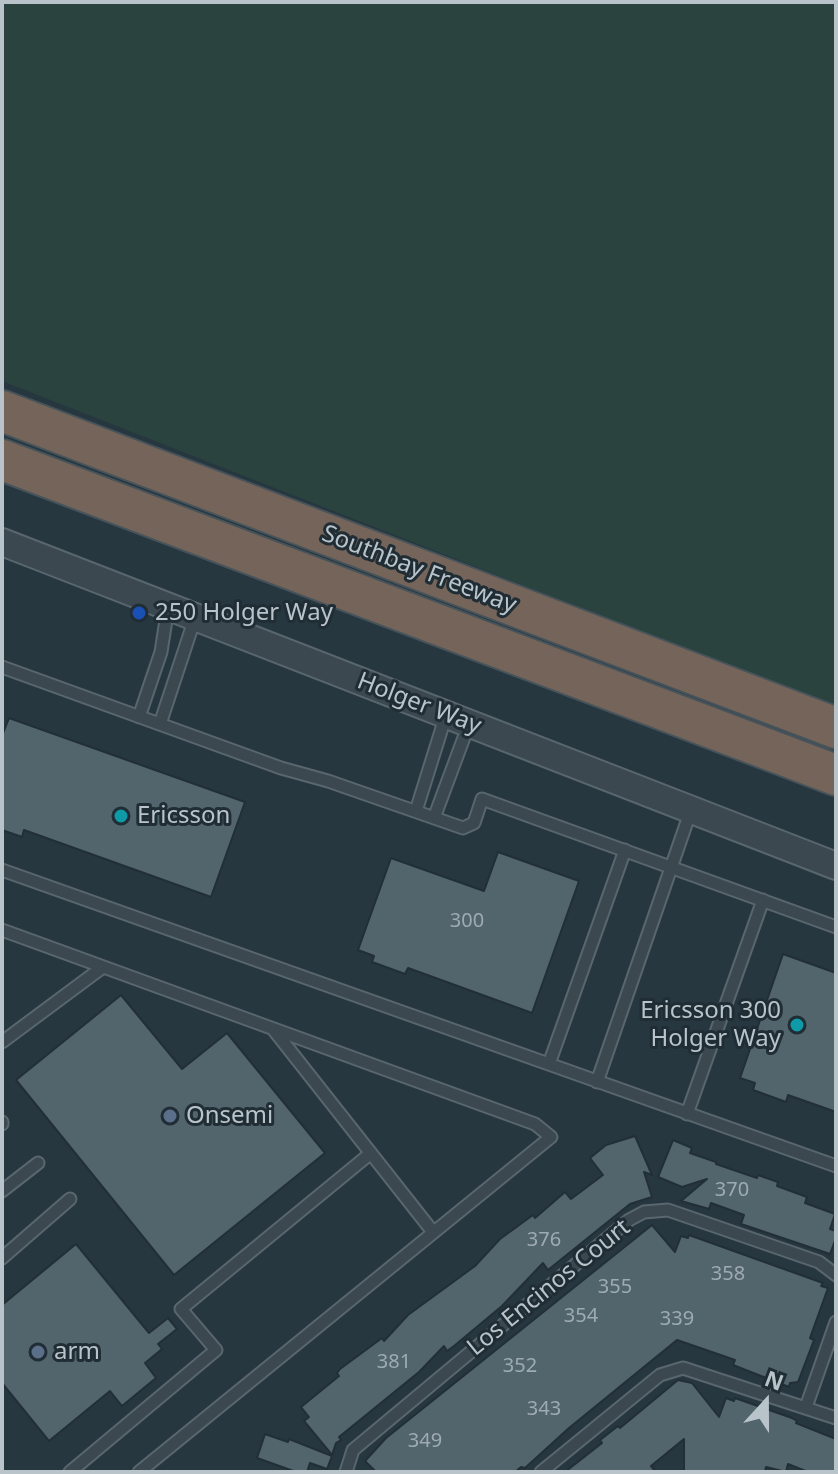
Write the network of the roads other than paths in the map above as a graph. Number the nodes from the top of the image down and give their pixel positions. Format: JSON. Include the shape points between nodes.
{"nodes":[{"id":1,"x":2,"y":411,"type":"edge"},
{"id":2,"x":2,"y":460,"type":"edge"},
{"id":3,"x":2,"y":542,"type":"edge"},
{"id":4,"x":168,"y":606,"type":"junction"},
{"id":5,"x":195,"y":617,"type":"junction"},
{"id":6,"x":2,"y":667,"type":"edge"},
{"id":7,"x":743,"y":693,"type":"junction"},
{"id":8,"x":139,"y":717,"type":"junction"},
{"id":9,"x":458,"y":719,"type":"junction"},
{"id":10,"x":160,"y":724,"type":"junction"},
{"id":11,"x":836,"y":728,"type":"edge"},
{"id":12,"x":836,"y":744,"type":"edge"},
{"id":13,"x":836,"y":775,"type":"edge"},
{"id":14,"x":692,"y":810,"type":"junction"},
{"id":15,"x":416,"y":811,"type":"junction"},
{"id":16,"x":434,"y":818,"type":"junction"},
{"id":17,"x":625,"y":850,"type":"junction"},
{"id":18,"x":836,"y":866,"type":"edge"},
{"id":19,"x":672,"y":867,"type":"junction"},
{"id":20,"x":2,"y":870,"type":"edge"},
{"id":21,"x":763,"y":900,"type":"junction"},
{"id":22,"x":836,"y":927,"type":"edge"},
{"id":23,"x":2,"y":930,"type":"edge"},
{"id":24,"x":103,"y":967,"type":"junction"},
{"id":25,"x":272,"y":1028,"type":"junction"},
{"id":26,"x":2,"y":1042,"type":"edge"},
{"id":27,"x":549,"y":1064,"type":"junction"},
{"id":28,"x":597,"y":1082,"type":"junction"},
{"id":29,"x":687,"y":1114,"type":"junction"},
{"id":30,"x":371,"y":1153,"type":"junction"},
{"id":31,"x":38,"y":1163,"type":"dead end"},
{"id":32,"x":836,"y":1166,"type":"edge"},
{"id":33,"x":2,"y":1191,"type":"edge"},
{"id":34,"x":70,"y":1199,"type":"dead end"},
{"id":35,"x":433,"y":1232,"type":"junction"},
{"id":36,"x":2,"y":1258,"type":"edge"},
{"id":37,"x":836,"y":1275,"type":"edge"},
{"id":38,"x":836,"y":1322,"type":"edge"},
{"id":39,"x":806,"y":1407,"type":"junction"},
{"id":40,"x":836,"y":1418,"type":"edge"},
{"id":41,"x":70,"y":1472,"type":"edge"},
{"id":42,"x":139,"y":1472,"type":"edge"},
{"id":43,"x":346,"y":1472,"type":"edge"},
{"id":44,"x":541,"y":1472,"type":"edge"}],
"edges":[{"from":1,"to":7,"type":"highway","name":"Southbay Freeway"},
{"from":2,"to":13,"type":"highway","name":"Southbay Freeway"},
{"from":3,"to":4,"type":"street","name":"Holger Way"},
{"from":4,"to":5,"type":"street","name":"Holger Way"},
{"from":4,"to":8,"type":"lane","via":[[161,652]]},
{"from":5,"to":9,"type":"street","name":"Holger Way"},
{"from":5,"to":10,"type":"lane"},
{"from":6,"to":8,"type":"lane"},
{"from":7,"to":11,"type":"highway","name":"Southbay Freeway"},
{"from":7,"to":12,"type":"highway","via":[[772,717]]},
{"from":8,"to":10,"type":"lane"},
{"from":9,"to":14,"type":"street","name":"Holger Way"},
{"from":9,"to":15,"type":"lane"},
{"from":9,"to":16,"type":"lane"},
{"from":10,"to":15,"type":"lane"},
{"from":14,"to":18,"type":"street","name":"Holger Way"},
{"from":14,"to":19,"type":"lane"},
{"from":15,"to":16,"type":"lane"},
{"from":16,"to":17,"type":"lane","via":[[463,828],[474,823],[482,799]]},
{"from":17,"to":19,"type":"lane"},
{"from":17,"to":27,"type":"lane"},
{"from":19,"to":21,"type":"lane"},
{"from":19,"to":28,"type":"lane"},
{"from":20,"to":27,"type":"lane"},
{"from":21,"to":22,"type":"lane"},
{"from":21,"to":29,"type":"lane"},
{"from":23,"to":24,"type":"lane"},
{"from":24,"to":25,"type":"lane"},
{"from":24,"to":26,"type":"lane"},
{"from":25,"to":30,"type":"lane"},
{"from":25,"to":35,"type":"lane","via":[[535,1124],[551,1137]]},
{"from":27,"to":28,"type":"lane"},
{"from":28,"to":29,"type":"lane"},
{"from":29,"to":32,"type":"lane"},
{"from":30,"to":35,"type":"lane"},
{"from":30,"to":41,"type":"lane","via":[[181,1309],[216,1350]]},
{"from":31,"to":33,"type":"lane"},
{"from":34,"to":36,"type":"lane"},
{"from":35,"to":42,"type":"lane"},
{"from":37,"to":43,"type":"lane","name":"Los Encinos Court","via":[[819,1262],[668,1210],[644,1212],[353,1450]]},
{"from":38,"to":39,"type":"lane"},
{"from":39,"to":40,"type":"lane"},
{"from":39,"to":44,"type":"lane","via":[[697,1370],[671,1370]]}]}
